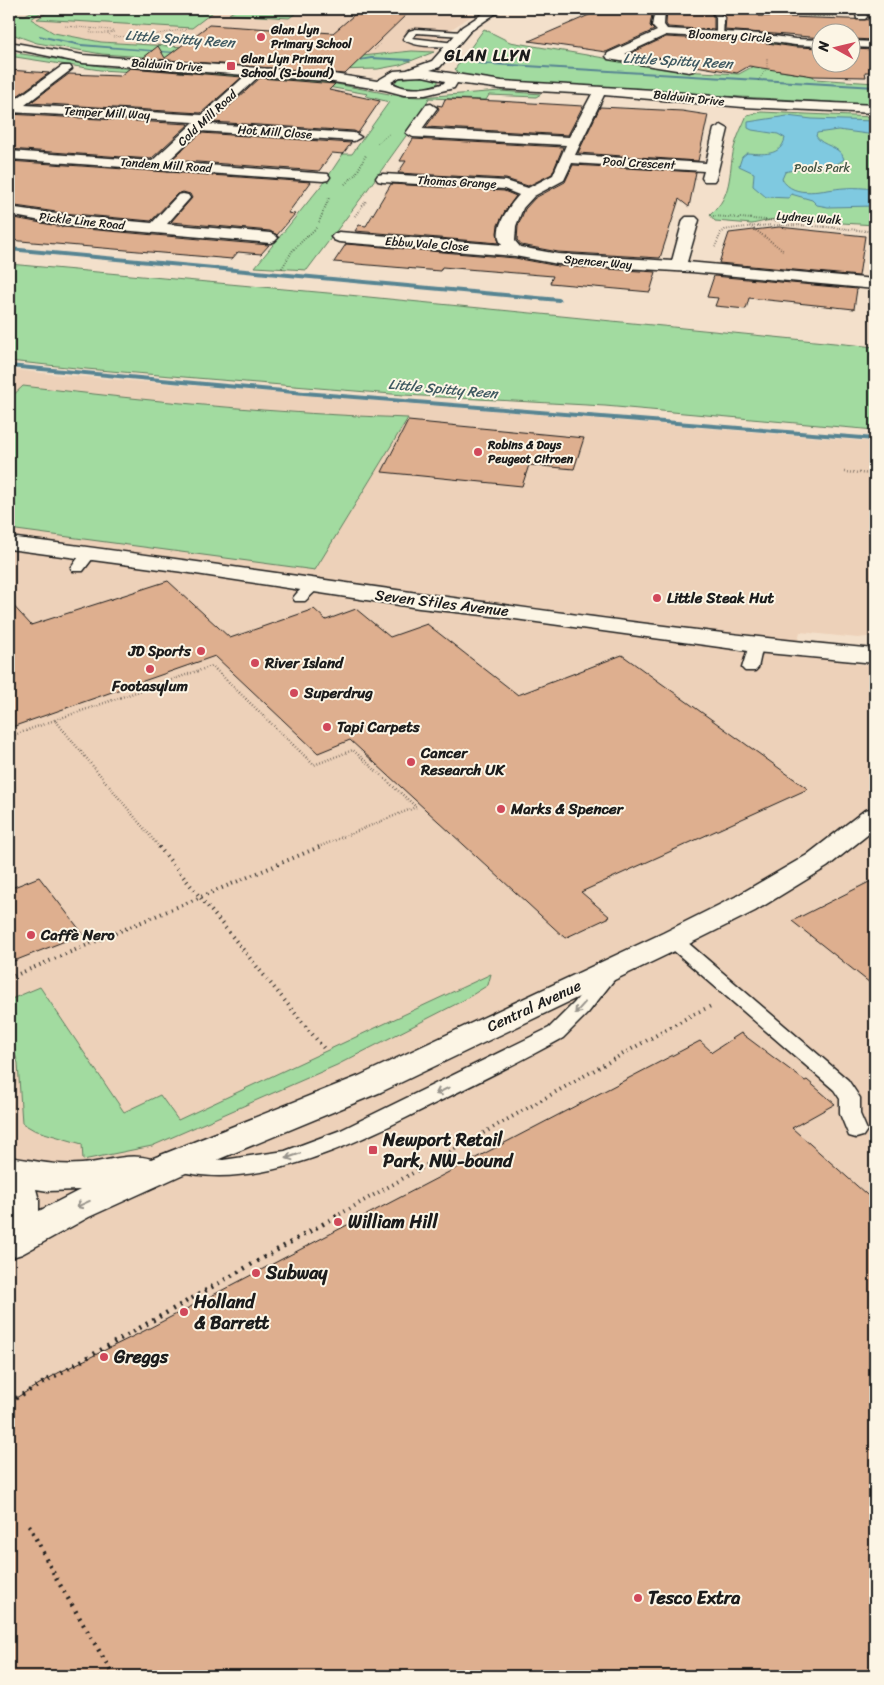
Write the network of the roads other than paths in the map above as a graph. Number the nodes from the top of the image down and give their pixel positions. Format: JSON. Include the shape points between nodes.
{"nodes":[{"id":1,"x":497,"y":9,"type":"edge"},
{"id":2,"x":660,"y":9,"type":"edge"},
{"id":3,"x":716,"y":13,"type":"dead end"},
{"id":4,"x":664,"y":32,"type":"junction"},
{"id":5,"x":462,"y":34,"type":"junction"},
{"id":6,"x":720,"y":35,"type":"junction"},
{"id":7,"x":812,"y":42,"type":"edge"},
{"id":8,"x":862,"y":44,"type":"edge"},
{"id":9,"x":9,"y":45,"type":"edge"},
{"id":10,"x":452,"y":45,"type":"junction"},
{"id":11,"x":875,"y":45,"type":"edge"},
{"id":12,"x":689,"y":68,"type":"dead end"},
{"id":13,"x":66,"y":69,"type":"dead end"},
{"id":14,"x":257,"y":71,"type":"junction"},
{"id":15,"x":405,"y":73,"type":"junction"},
{"id":16,"x":443,"y":76,"type":"junction"},
{"id":17,"x":327,"y":77,"type":"junction"},
{"id":18,"x":386,"y":86,"type":"junction"},
{"id":19,"x":599,"y":92,"type":"junction"},
{"id":20,"x":11,"y":108,"type":"edge"},
{"id":21,"x":431,"y":108,"type":"dead end"},
{"id":22,"x":875,"y":110,"type":"edge"},
{"id":23,"x":201,"y":123,"type":"junction"},
{"id":24,"x":721,"y":129,"type":"dead end"},
{"id":25,"x":354,"y":137,"type":"dead end"},
{"id":26,"x":574,"y":141,"type":"junction"},
{"id":27,"x":9,"y":155,"type":"edge"},
{"id":28,"x":566,"y":159,"type":"junction"},
{"id":29,"x":157,"y":164,"type":"junction"},
{"id":30,"x":323,"y":177,"type":"dead end"},
{"id":31,"x":383,"y":178,"type":"dead end"},
{"id":32,"x":529,"y":193,"type":"junction"},
{"id":33,"x":183,"y":198,"type":"dead end"},
{"id":34,"x":9,"y":211,"type":"edge"},
{"id":35,"x":699,"y":217,"type":"road end"},
{"id":36,"x":156,"y":228,"type":"junction"},
{"id":37,"x":339,"y":237,"type":"dead end"},
{"id":38,"x":270,"y":238,"type":"dead end"},
{"id":39,"x":515,"y":251,"type":"junction"},
{"id":40,"x":678,"y":267,"type":"junction"},
{"id":41,"x":875,"y":284,"type":"edge"},
{"id":42,"x":9,"y":543,"type":"edge"},
{"id":43,"x":756,"y":646,"type":"junction"},
{"id":44,"x":875,"y":656,"type":"edge"},
{"id":45,"x":750,"y":668,"type":"dead end"},
{"id":46,"x":875,"y":816,"type":"edge"},
{"id":47,"x":673,"y":940,"type":"junction"},
{"id":48,"x":856,"y":1130,"type":"dead end"},
{"id":49,"x":176,"y":1163,"type":"junction"},
{"id":50,"x":9,"y":1170,"type":"edge"},
{"id":51,"x":9,"y":1175,"type":"edge"},
{"id":52,"x":9,"y":1243,"type":"edge"}],
"edges":[{"from":1,"to":5,"type":"street"},
{"from":2,"to":4,"type":"street","via":[[658,26]]},
{"from":3,"to":6,"type":"lane","via":[[720,17]]},
{"from":4,"to":6,"type":"street","name":"Bloomery Circle"},
{"from":4,"to":12,"type":"street","via":[[612,56]]},
{"from":5,"to":10,"type":"street"},
{"from":5,"to":10,"type":"lane","via":[[419,28],[408,40]]},
{"from":6,"to":7,"type":"street","name":"Bloomery Circle"},
{"from":8,"to":11,"type":"street"},
{"from":9,"to":14,"type":"street","name":"Baldwin Drive","via":[[83,59]]},
{"from":10,"to":16,"type":"street"},
{"from":13,"to":20,"type":"street"},
{"from":14,"to":17,"type":"street","name":"Baldwin Drive"},
{"from":14,"to":23,"type":"street","name":"Cold Mill Road"},
{"from":15,"to":16,"type":"street"},
{"from":15,"to":17,"type":"street"},
{"from":15,"to":18,"type":"street","via":[[386,78],[383,81]]},
{"from":16,"to":18,"type":"street","via":[[416,92]]},
{"from":16,"to":19,"type":"street","name":"Baldwin Drive","via":[[502,85]]},
{"from":17,"to":18,"type":"street"},
{"from":19,"to":22,"type":"street","name":"Baldwin Drive"},
{"from":19,"to":26,"type":"street"},
{"from":20,"to":23,"type":"street","name":"Temper Mill Way"},
{"from":21,"to":26,"type":"street","via":[[413,133]]},
{"from":23,"to":25,"type":"street","name":"Hot Mill Close"},
{"from":23,"to":29,"type":"street","name":"Cold Mill Road"},
{"from":24,"to":28,"type":"street","name":"Pool Crescent","via":[[710,172]]},
{"from":26,"to":28,"type":"street"},
{"from":27,"to":29,"type":"street","name":"Tandem Mill Road"},
{"from":28,"to":32,"type":"street","via":[[559,177]]},
{"from":29,"to":30,"type":"street","name":"Tandem Mill Road"},
{"from":31,"to":32,"type":"street","name":"Thomas Grange","via":[[506,185]]},
{"from":32,"to":39,"type":"street","via":[[516,207],[508,226],[507,241]]},
{"from":33,"to":36,"type":"street"},
{"from":34,"to":36,"type":"street","name":"Pickle Line Road","via":[[63,220]]},
{"from":35,"to":40,"type":"street"},
{"from":36,"to":38,"type":"street","name":"Pickle Line Road"},
{"from":37,"to":39,"type":"street","name":"Ebbw Vale Close"},
{"from":39,"to":40,"type":"street","name":"Spencer Way","via":[[558,259]]},
{"from":40,"to":41,"type":"street","name":"Spencer Way"},
{"from":42,"to":43,"type":"street","name":"Seven Stiles Avenue","via":[[84,561],[183,566],[307,592]]},
{"from":43,"to":44,"type":"street","name":"Seven Stiles Avenue"},
{"from":43,"to":45,"type":"lane"},
{"from":46,"to":47,"type":"street","name":"Central Avenue","via":[[817,861],[745,904]]},
{"from":47,"to":48,"type":"lane","via":[[841,1085],[850,1098],[850,1114]]},
{"from":47,"to":49,"type":"street","name":"Central Avenue","via":[[370,1084]]},
{"from":49,"to":50,"type":"street","via":[[83,1177],[48,1178]]},
{"from":49,"to":52,"type":"street","one_way":true,"via":[[77,1207]]},
{"from":51,"to":52,"type":"street","via":[[22,1197],[22,1215]]}]}
